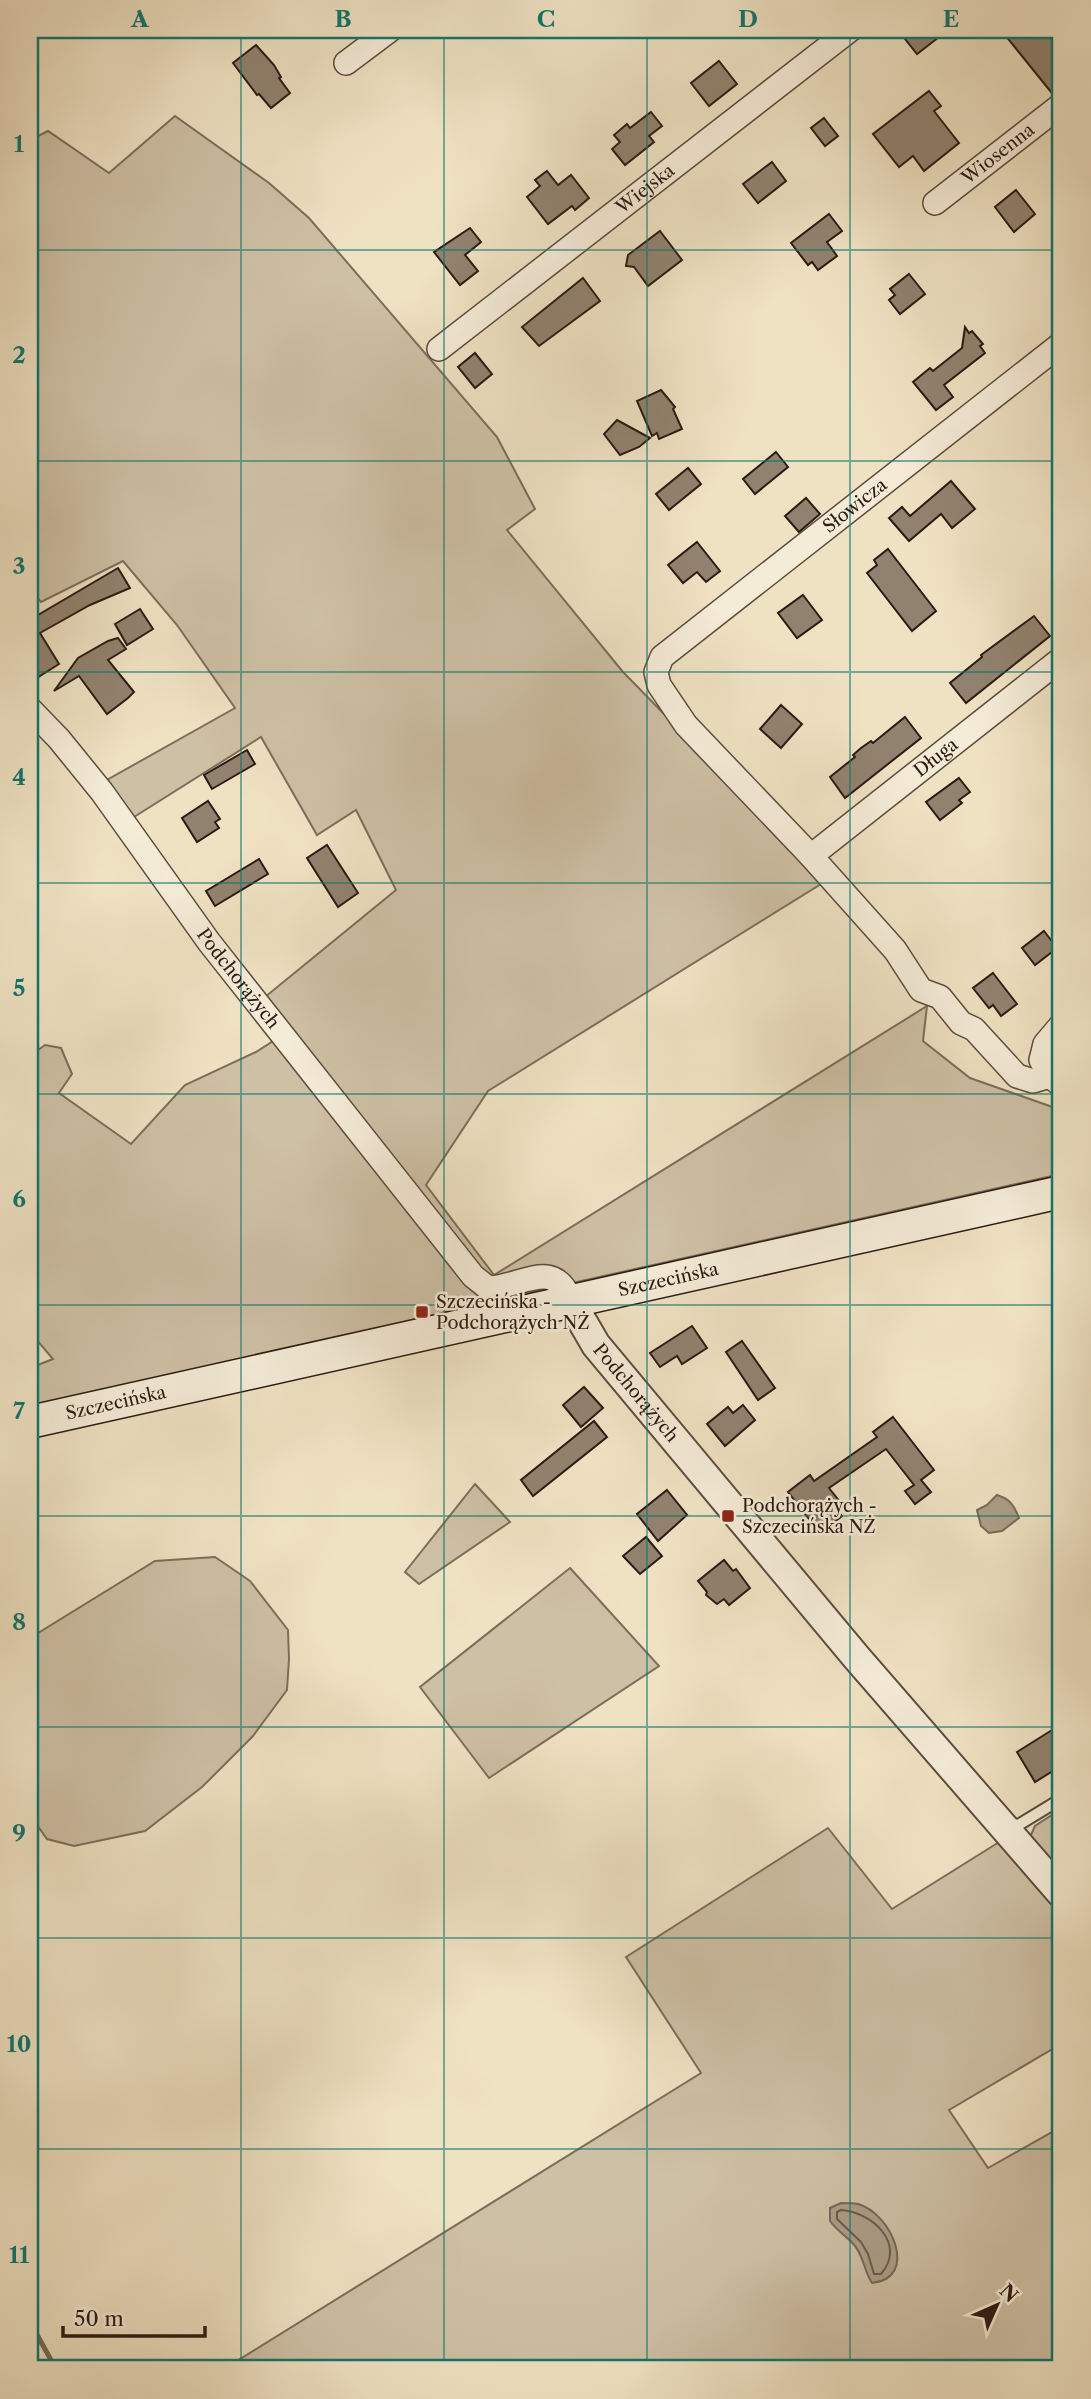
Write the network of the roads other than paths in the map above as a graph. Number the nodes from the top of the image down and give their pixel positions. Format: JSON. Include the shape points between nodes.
{"nodes":[{"id":1,"x":390,"y":30,"type":"edge"},
{"id":2,"x":850,"y":30,"type":"edge"},
{"id":3,"x":346,"y":63,"type":"dead end"},
{"id":4,"x":1061,"y":105,"type":"edge"},
{"id":5,"x":935,"y":203,"type":"dead end"},
{"id":6,"x":1061,"y":344,"type":"edge"},
{"id":7,"x":439,"y":349,"type":"dead end"},
{"id":8,"x":1061,"y":659,"type":"edge"},
{"id":9,"x":30,"y":709,"type":"edge"},
{"id":10,"x":811,"y":856,"type":"junction"},
{"id":11,"x":1061,"y":1025,"type":"edge"},
{"id":12,"x":1055,"y":1080,"type":"edge"},
{"id":13,"x":1061,"y":1192,"type":"edge"},
{"id":14,"x":572,"y":1302,"type":"junction"},
{"id":15,"x":30,"y":1422,"type":"edge"},
{"id":16,"x":1061,"y":1799,"type":"edge"},
{"id":17,"x":1006,"y":1828,"type":"junction"},
{"id":18,"x":1061,"y":1893,"type":"edge"}],
"edges":[{"from":1,"to":3,"type":"street"},
{"from":2,"to":7,"type":"street","name":"Wiejska"},
{"from":4,"to":5,"type":"street","name":"Wiosenna"},
{"from":6,"to":10,"type":"street","name":"Słowicza","via":[[662,657],[656,672],[659,685],[686,725]]},
{"from":8,"to":10,"type":"street","name":"Długa"},
{"from":9,"to":14,"type":"street","name":"Podchorążych","via":[[102,792],[209,942],[473,1276],[488,1287],[551,1277],[563,1283]]},
{"from":10,"to":12,"type":"street","via":[[895,950],[921,990],[940,997],[1017,1076]]},
{"from":11,"to":12,"type":"street","via":[[1045,1044],[1041,1060]]},
{"from":13,"to":14,"type":"main road","name":"Szczecińska"},
{"from":14,"to":15,"type":"main road","name":"Szczecińska"},
{"from":14,"to":17,"type":"street","name":"Podchorążych","via":[[596,1345],[857,1658]]},
{"from":16,"to":17,"type":"lane"},
{"from":17,"to":18,"type":"street","name":"Podchorążych"}]}
